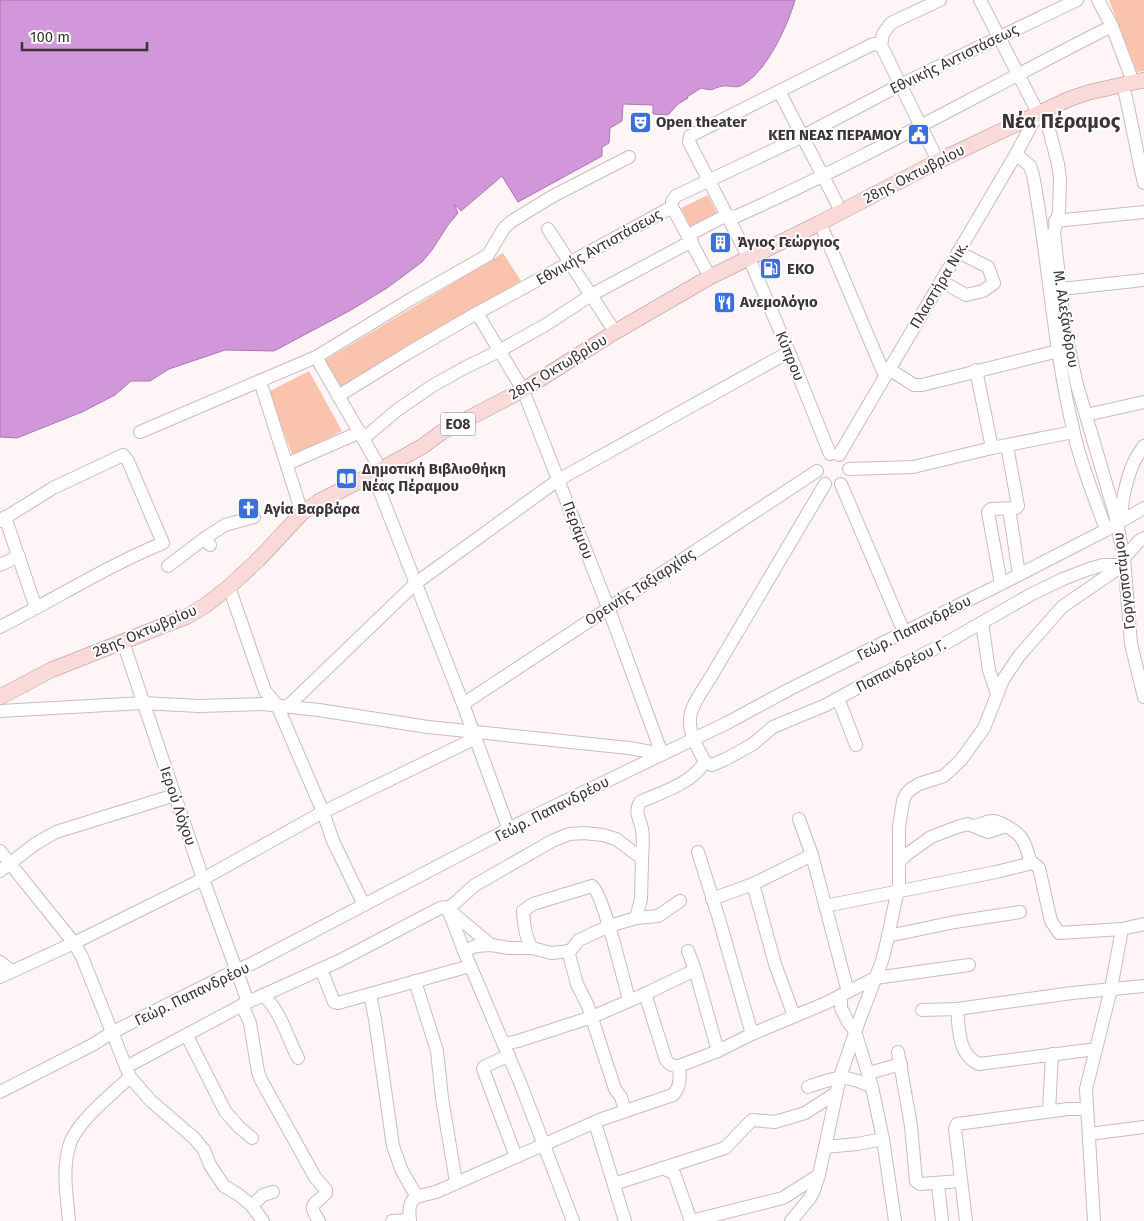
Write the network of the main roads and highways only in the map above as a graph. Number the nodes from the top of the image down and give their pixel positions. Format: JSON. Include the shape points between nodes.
{"nodes":[{"id":1,"x":1133,"y":82,"type":"edge"},
{"id":2,"x":0,"y":697,"type":"edge"}],
"edges":[{"from":1,"to":2,"type":"main road","name":"28ης Οκτωβρίου","number":"ΕΟ8","via":[[1090,92],[1038,113],[710,278],[523,390],[302,512],[229,587],[188,616],[51,670]]}]}
